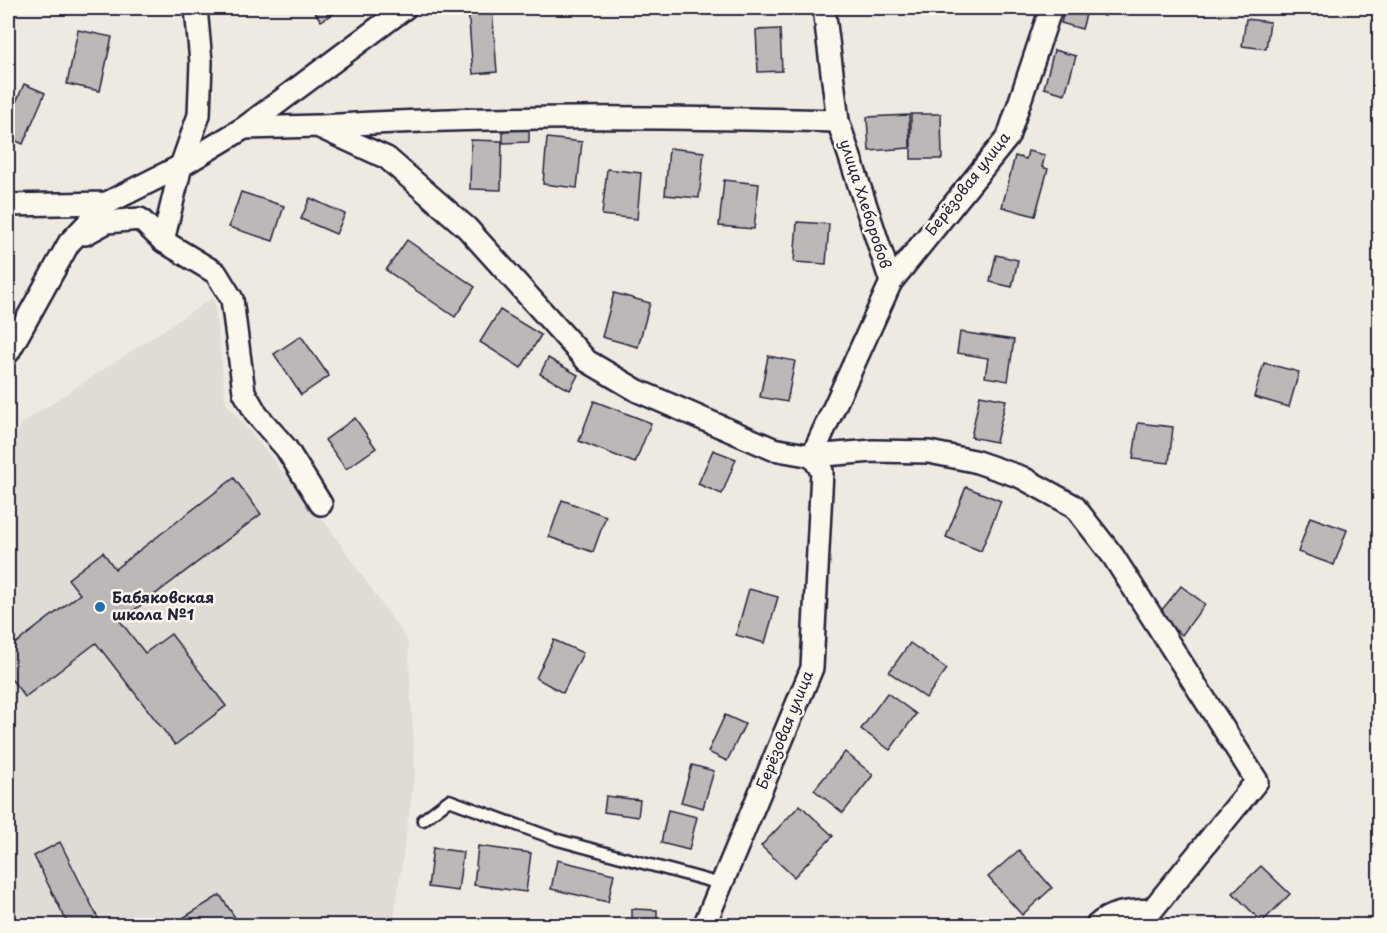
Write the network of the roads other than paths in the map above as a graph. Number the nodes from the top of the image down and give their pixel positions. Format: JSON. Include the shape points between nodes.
{"nodes":[{"id":1,"x":196,"y":8,"type":"edge"},
{"id":2,"x":405,"y":8,"type":"edge"},
{"id":3,"x":824,"y":8,"type":"edge"},
{"id":4,"x":1051,"y":8,"type":"edge"},
{"id":5,"x":838,"y":121,"type":"junction"},
{"id":6,"x":317,"y":126,"type":"junction"},
{"id":7,"x":244,"y":128,"type":"junction"},
{"id":8,"x":181,"y":166,"type":"junction"},
{"id":9,"x":108,"y":202,"type":"junction"},
{"id":10,"x":8,"y":205,"type":"edge"},
{"id":11,"x":163,"y":242,"type":"junction"},
{"id":12,"x":69,"y":243,"type":"junction"},
{"id":13,"x":891,"y":282,"type":"junction"},
{"id":14,"x":8,"y":353,"type":"edge"},
{"id":15,"x":812,"y":456,"type":"junction"},
{"id":16,"x":321,"y":504,"type":"dead end"},
{"id":17,"x":423,"y":820,"type":"dead end"},
{"id":18,"x":721,"y":884,"type":"junction"},
{"id":19,"x":704,"y":926,"type":"edge"},
{"id":20,"x":1096,"y":926,"type":"edge"}],
"edges":[{"from":1,"to":8,"type":"street","via":[[201,62],[199,115]]},
{"from":2,"to":7,"type":"street"},
{"from":3,"to":5,"type":"street","name":"улица Хлеборобов"},
{"from":4,"to":13,"type":"street","name":"Берёзовая улица","via":[[1008,137]]},
{"from":5,"to":6,"type":"street","via":[[643,116],[428,119]]},
{"from":5,"to":13,"type":"street","name":"улица Хлеборобов"},
{"from":6,"to":7,"type":"street"},
{"from":6,"to":15,"type":"street","via":[[396,165],[467,228],[587,361],[638,391],[762,445]]},
{"from":7,"to":8,"type":"street"},
{"from":8,"to":9,"type":"street"},
{"from":8,"to":11,"type":"street"},
{"from":9,"to":10,"type":"street"},
{"from":9,"to":12,"type":"street"},
{"from":11,"to":12,"type":"street","via":[[140,219],[106,222]]},
{"from":11,"to":16,"type":"street","via":[[216,273],[232,299],[244,392]]},
{"from":12,"to":14,"type":"street"},
{"from":13,"to":15,"type":"street","name":"улица Хлеборобов"},
{"from":15,"to":18,"type":"street","name":"Берёзовая улица","via":[[822,471],[812,668]]},
{"from":15,"to":20,"type":"street","via":[[929,452],[974,461],[1021,477],[1074,506],[1113,556],[1257,781],[1152,910],[1105,918]]},
{"from":17,"to":18,"type":"lane","via":[[449,800],[558,840]]},
{"from":18,"to":19,"type":"street","name":"Берёзовая улица"}]}
